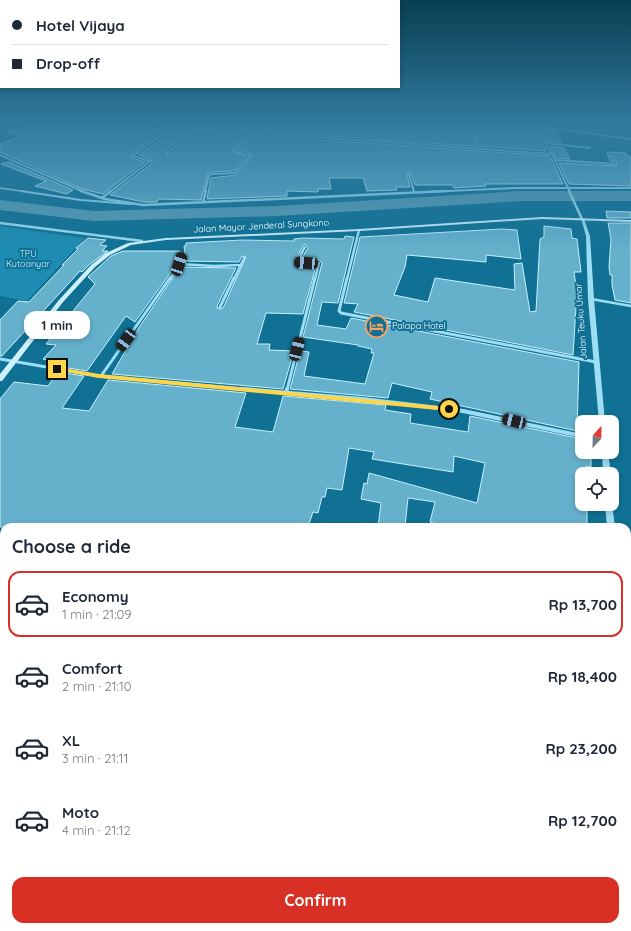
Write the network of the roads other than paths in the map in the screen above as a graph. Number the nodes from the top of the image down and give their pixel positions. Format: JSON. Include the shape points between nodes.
{"nodes":[{"id":1,"x":25,"y":166,"type":"edge"},
{"id":2,"x":143,"y":166,"type":"edge"},
{"id":3,"x":241,"y":166,"type":"edge"},
{"id":4,"x":557,"y":166,"type":"edge"},
{"id":5,"x":409,"y":174,"type":"dead end"},
{"id":6,"x":0,"y":188,"type":"edge"},
{"id":7,"x":568,"y":188,"type":"junction"},
{"id":8,"x":631,"y":188,"type":"edge"},
{"id":9,"x":414,"y":192,"type":"junction"},
{"id":10,"x":102,"y":198,"type":"junction"},
{"id":11,"x":203,"y":202,"type":"junction"},
{"id":12,"x":133,"y":204,"type":"junction"},
{"id":13,"x":582,"y":219,"type":"junction"},
{"id":14,"x":631,"y":221,"type":"edge"},
{"id":15,"x":0,"y":223,"type":"edge"},
{"id":16,"x":359,"y":230,"type":"junction"},
{"id":17,"x":142,"y":242,"type":"junction"},
{"id":18,"x":305,"y":247,"type":"dead end"},
{"id":19,"x":182,"y":253,"type":"dead end"},
{"id":20,"x":244,"y":258,"type":"dead end"},
{"id":21,"x":179,"y":264,"type":"junction"},
{"id":22,"x":241,"y":265,"type":"junction"},
{"id":23,"x":591,"y":299,"type":"junction"},
{"id":24,"x":631,"y":306,"type":"edge"},
{"id":25,"x":220,"y":307,"type":"dead end"},
{"id":26,"x":0,"y":359,"type":"edge"},
{"id":27,"x":14,"y":362,"type":"junction"},
{"id":28,"x":596,"y":362,"type":"junction"},
{"id":29,"x":101,"y":376,"type":"junction"},
{"id":30,"x":0,"y":379,"type":"edge"},
{"id":31,"x":286,"y":393,"type":"junction"},
{"id":32,"x":601,"y":415,"type":"edge"},
{"id":33,"x":575,"y":434,"type":"edge"},
{"id":34,"x":610,"y":511,"type":"edge"},
{"id":35,"x":611,"y":523,"type":"edge"}],
"edges":[{"from":1,"to":10,"type":"street","via":[[81,192]]},
{"from":2,"to":10,"type":"street"},
{"from":3,"to":11,"type":"street","via":[[235,173],[208,176]]},
{"from":4,"to":7,"type":"street"},
{"from":5,"to":9,"type":"street"},
{"from":6,"to":12,"type":"lane","via":[[81,200]]},
{"from":7,"to":8,"type":"street"},
{"from":7,"to":9,"type":"street"},
{"from":7,"to":13,"type":"street"},
{"from":9,"to":11,"type":"street"},
{"from":10,"to":12,"type":"street"},
{"from":11,"to":12,"type":"street"},
{"from":13,"to":14,"type":"main road","name":"Jalan Mayor Jenderal Sungkono"},
{"from":13,"to":16,"type":"main road","name":"Jalan Mayor Jenderal Sungkono","via":[[542,218]]},
{"from":13,"to":23,"type":"street","name":"Jalan Teuku Umar","via":[[588,236]]},
{"from":15,"to":17,"type":"street"},
{"from":16,"to":17,"type":"main road","name":"Jalan Mayor Jenderal Sungkono"},
{"from":16,"to":28,"type":"street","via":[[339,311],[341,313]]},
{"from":17,"to":27,"type":"main road","name":"Jalan Mayor Jenderal Sungkono","via":[[114,250],[93,266],[61,300]]},
{"from":18,"to":31,"type":"street","via":[[297,262],[319,263]]},
{"from":19,"to":21,"type":"street"},
{"from":20,"to":22,"type":"street"},
{"from":21,"to":22,"type":"street"},
{"from":21,"to":29,"type":"street"},
{"from":22,"to":25,"type":"street"},
{"from":23,"to":24,"type":"lane"},
{"from":23,"to":28,"type":"street","name":"Jalan Teuku Umar"},
{"from":26,"to":27,"type":"street"},
{"from":27,"to":29,"type":"street"},
{"from":27,"to":30,"type":"main road","name":"Jalan Mayor Jenderal Sungkono"},
{"from":28,"to":32,"type":"street","name":"Jalan Teuku Umar"},
{"from":29,"to":31,"type":"street"},
{"from":31,"to":33,"type":"street","via":[[363,399],[478,413]]},
{"from":34,"to":35,"type":"street"}]}
